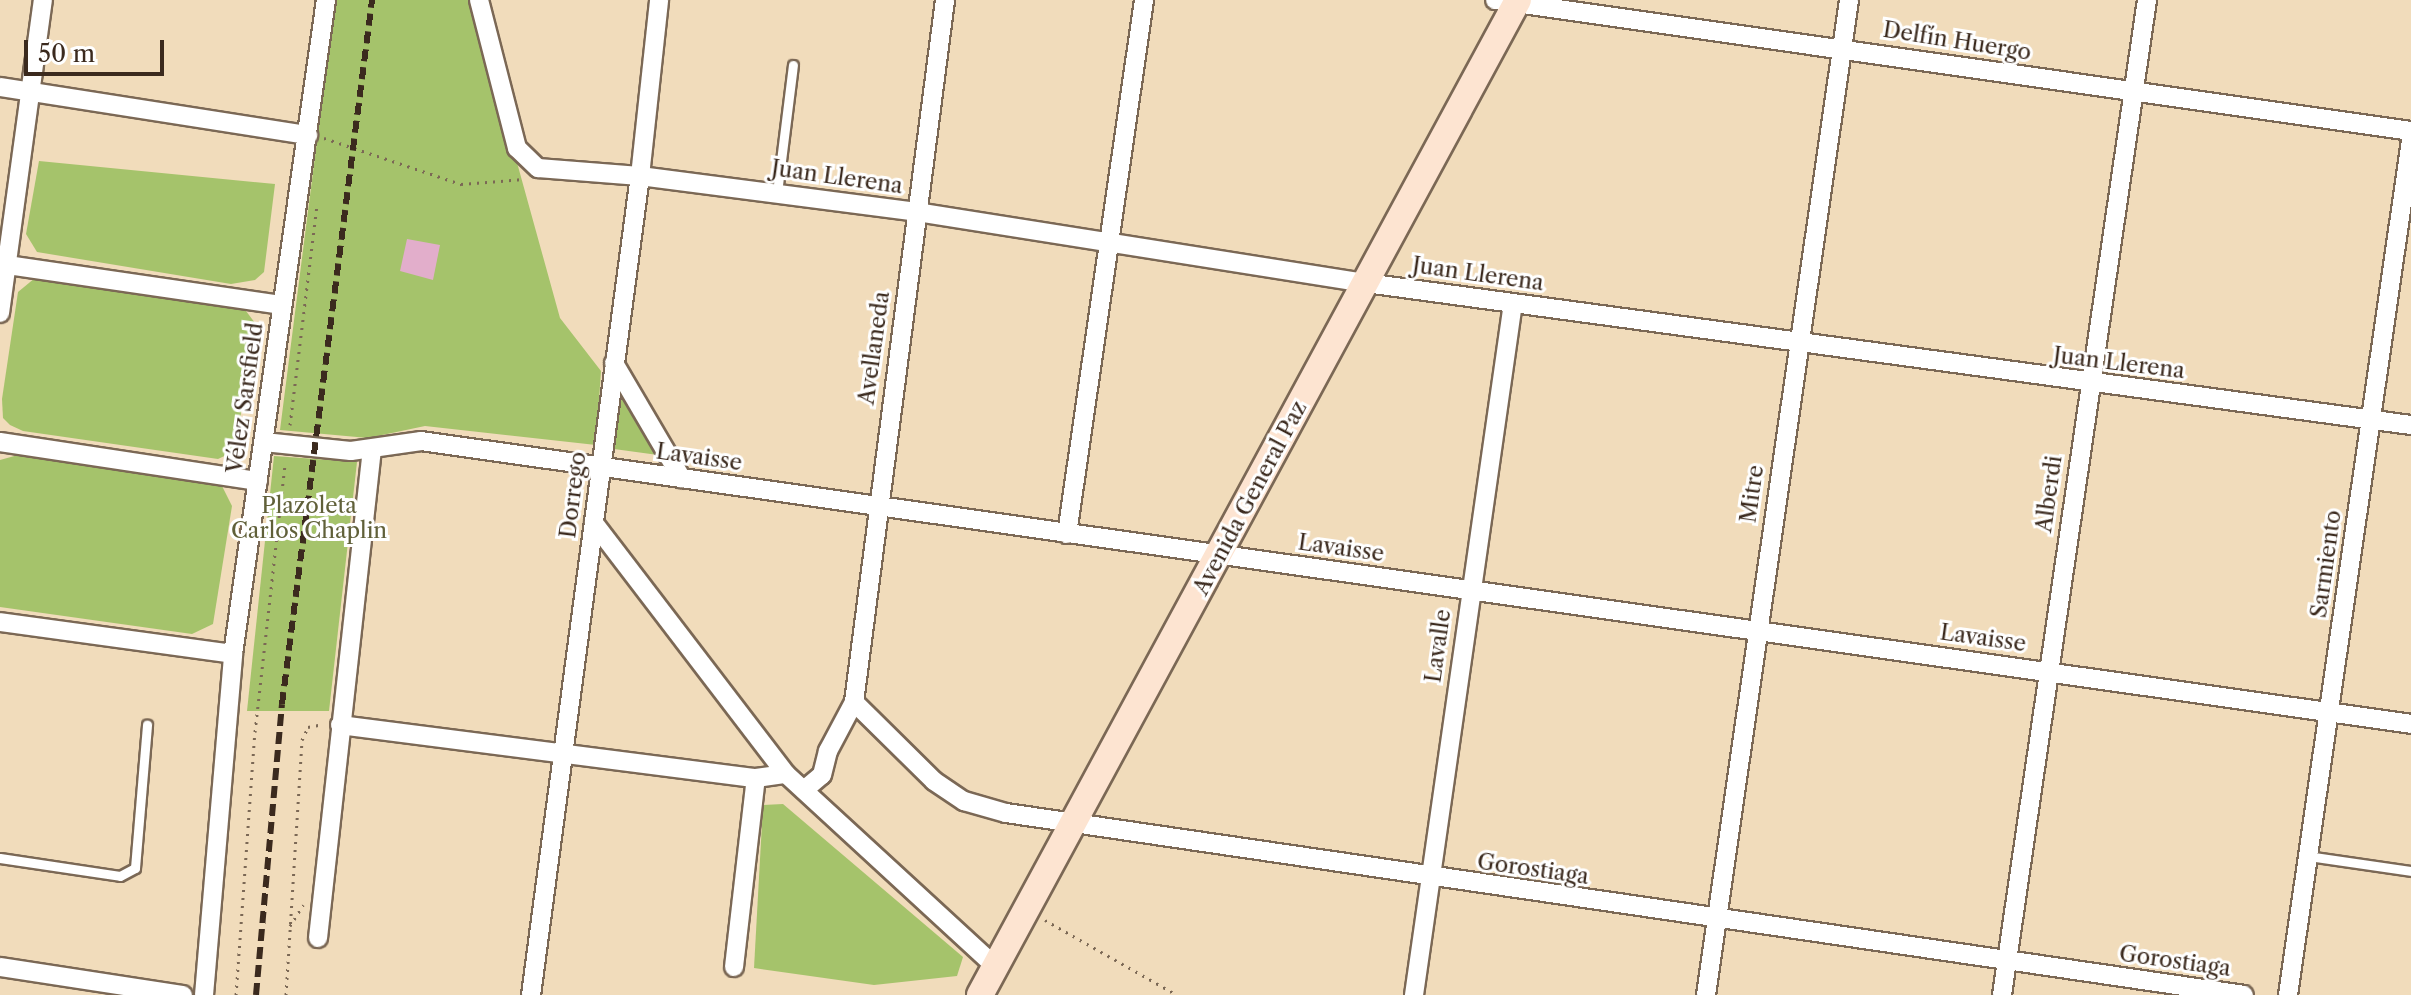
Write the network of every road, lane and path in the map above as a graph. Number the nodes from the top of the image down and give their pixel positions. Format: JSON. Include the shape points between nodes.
{"nodes":[{"id":1,"x":43,"y":0,"type":"edge"},
{"id":2,"x":326,"y":0,"type":"edge"},
{"id":3,"x":479,"y":0,"type":"edge"},
{"id":4,"x":659,"y":0,"type":"edge"},
{"id":5,"x":945,"y":0,"type":"edge"},
{"id":6,"x":1144,"y":0,"type":"edge"},
{"id":7,"x":1849,"y":0,"type":"edge"},
{"id":8,"x":2147,"y":0,"type":"edge"},
{"id":9,"x":1510,"y":1,"type":"edge"},
{"id":10,"x":1842,"y":47,"type":"junction"},
{"id":11,"x":793,"y":65,"type":"dead end"},
{"id":12,"x":0,"y":87,"type":"edge"},
{"id":13,"x":30,"y":91,"type":"junction"},
{"id":14,"x":2133,"y":92,"type":"junction"},
{"id":15,"x":327,"y":123,"type":"dead end"},
{"id":16,"x":2411,"y":131,"type":"edge"},
{"id":17,"x":316,"y":137,"type":"junction"},
{"id":18,"x":2411,"y":140,"type":"edge"},
{"id":19,"x":323,"y":154,"type":"dead end"},
{"id":20,"x":538,"y":168,"type":"junction"},
{"id":21,"x":640,"y":176,"type":"junction"},
{"id":22,"x":777,"y":193,"type":"junction"},
{"id":23,"x":318,"y":200,"type":"dead end"},
{"id":24,"x":917,"y":212,"type":"junction"},
{"id":25,"x":1108,"y":245,"type":"junction"},
{"id":26,"x":3,"y":265,"type":"edge"},
{"id":27,"x":1366,"y":283,"type":"junction"},
{"id":28,"x":1513,"y":303,"type":"junction"},
{"id":29,"x":282,"y":305,"type":"junction"},
{"id":30,"x":0,"y":313,"type":"edge"},
{"id":31,"x":1798,"y":343,"type":"junction"},
{"id":32,"x":614,"y":363,"type":"junction"},
{"id":33,"x":2088,"y":384,"type":"junction"},
{"id":34,"x":2371,"y":419,"type":"junction"},
{"id":35,"x":2411,"y":425,"type":"edge"},
{"id":36,"x":0,"y":442,"type":"edge"},
{"id":37,"x":264,"y":442,"type":"junction"},
{"id":38,"x":288,"y":445,"type":"junction"},
{"id":39,"x":372,"y":450,"type":"junction"},
{"id":40,"x":601,"y":467,"type":"junction"},
{"id":41,"x":682,"y":479,"type":"junction"},
{"id":42,"x":258,"y":481,"type":"junction"},
{"id":43,"x":877,"y":506,"type":"junction"},
{"id":44,"x":594,"y":523,"type":"junction"},
{"id":45,"x":1067,"y":534,"type":"junction"},
{"id":46,"x":1220,"y":555,"type":"junction"},
{"id":47,"x":1470,"y":591,"type":"junction"},
{"id":48,"x":0,"y":622,"type":"edge"},
{"id":49,"x":1756,"y":631,"type":"junction"},
{"id":50,"x":233,"y":654,"type":"junction"},
{"id":51,"x":2048,"y":671,"type":"junction"},
{"id":52,"x":854,"y":702,"type":"junction"},
{"id":53,"x":2329,"y":713,"type":"junction"},
{"id":54,"x":147,"y":724,"type":"dead end"},
{"id":55,"x":2411,"y":724,"type":"edge"},
{"id":56,"x":340,"y":725,"type":"junction"},
{"id":57,"x":563,"y":755,"type":"junction"},
{"id":58,"x":786,"y":774,"type":"junction"},
{"id":59,"x":756,"y":778,"type":"junction"},
{"id":60,"x":804,"y":790,"type":"junction"},
{"id":61,"x":1071,"y":824,"type":"junction"},
{"id":62,"x":2308,"y":856,"type":"junction"},
{"id":63,"x":0,"y":858,"type":"edge"},
{"id":64,"x":2411,"y":871,"type":"edge"},
{"id":65,"x":1430,"y":878,"type":"junction"},
{"id":66,"x":1024,"y":909,"type":"junction"},
{"id":67,"x":1716,"y":920,"type":"junction"},
{"id":68,"x":318,"y":938,"type":"dead end"},
{"id":69,"x":2007,"y":962,"type":"junction"},
{"id":70,"x":994,"y":965,"type":"junction"},
{"id":71,"x":0,"y":967,"type":"edge"},
{"id":72,"x":734,"y":967,"type":"dead end"},
{"id":73,"x":183,"y":995,"type":"edge"},
{"id":74,"x":204,"y":995,"type":"edge"},
{"id":75,"x":236,"y":995,"type":"edge"},
{"id":76,"x":286,"y":995,"type":"edge"},
{"id":77,"x":531,"y":995,"type":"edge"},
{"id":78,"x":980,"y":995,"type":"edge"},
{"id":79,"x":1177,"y":995,"type":"edge"},
{"id":80,"x":1414,"y":995,"type":"edge"},
{"id":81,"x":1706,"y":995,"type":"edge"},
{"id":82,"x":2002,"y":995,"type":"edge"},
{"id":83,"x":2244,"y":995,"type":"edge"},
{"id":84,"x":2288,"y":995,"type":"edge"}],
"edges":[{"from":1,"to":13,"type":"street"},
{"from":2,"to":17,"type":"street","name":"Vélez Sarsfield"},
{"from":3,"to":20,"type":"street","via":[[517,148]]},
{"from":4,"to":21,"type":"street","name":"Dorrego"},
{"from":5,"to":24,"type":"street","name":"Avellaneda"},
{"from":6,"to":25,"type":"street"},
{"from":7,"to":10,"type":"street","name":"Mitre"},
{"from":8,"to":14,"type":"street","name":"Alberdi"},
{"from":9,"to":10,"type":"street","name":"Delfín Huergo"},
{"from":9,"to":27,"type":"main road","name":"Avenida General Paz"},
{"from":10,"to":14,"type":"street","name":"Delfín Huergo"},
{"from":10,"to":31,"type":"street","name":"Mitre"},
{"from":11,"to":22,"type":"lane"},
{"from":12,"to":13,"type":"street"},
{"from":13,"to":17,"type":"street"},
{"from":13,"to":26,"type":"street"},
{"from":14,"to":16,"type":"street","name":"Delfín Huergo"},
{"from":14,"to":33,"type":"street","name":"Alberdi"},
{"from":15,"to":17,"type":"path"},
{"from":17,"to":19,"type":"path"},
{"from":17,"to":20,"type":"path","via":[[461,184],[540,180]]},
{"from":17,"to":29,"type":"street","name":"Vélez Sarsfield"},
{"from":18,"to":34,"type":"street","name":"Sarmiento"},
{"from":20,"to":21,"type":"street","name":"Juan Llerena"},
{"from":21,"to":22,"type":"street","name":"Juan Llerena"},
{"from":21,"to":32,"type":"street","name":"Dorrego"},
{"from":22,"to":24,"type":"street","name":"Juan Llerena"},
{"from":23,"to":38,"type":"path"},
{"from":24,"to":25,"type":"street","name":"Juan Llerena"},
{"from":24,"to":43,"type":"street","name":"Avellaneda"},
{"from":25,"to":27,"type":"street","name":"Juan Llerena"},
{"from":25,"to":45,"type":"street"},
{"from":26,"to":29,"type":"street"},
{"from":26,"to":30,"type":"street"},
{"from":27,"to":28,"type":"street","name":"Juan Llerena"},
{"from":27,"to":46,"type":"main road","name":"Avenida General Paz"},
{"from":28,"to":31,"type":"street","name":"Juan Llerena"},
{"from":28,"to":47,"type":"street","name":"Lavalle"},
{"from":29,"to":37,"type":"street","name":"Vélez Sarsfield"},
{"from":31,"to":33,"type":"street","name":"Juan Llerena"},
{"from":31,"to":49,"type":"street","name":"Mitre"},
{"from":32,"to":40,"type":"street","name":"Dorrego"},
{"from":32,"to":41,"type":"street"},
{"from":33,"to":34,"type":"street","name":"Juan Llerena"},
{"from":33,"to":51,"type":"street","name":"Alberdi"},
{"from":34,"to":35,"type":"street","name":"Juan Llerena"},
{"from":34,"to":53,"type":"street","name":"Sarmiento"},
{"from":36,"to":42,"type":"street"},
{"from":37,"to":38,"type":"street","name":"Lavaisse"},
{"from":37,"to":42,"type":"street","name":"Vélez Sarsfield"},
{"from":38,"to":39,"type":"street","name":"Lavaisse"},
{"from":38,"to":75,"type":"path","via":[[255,732]]},
{"from":39,"to":40,"type":"street","name":"Lavaisse","via":[[421,441]]},
{"from":39,"to":56,"type":"street"},
{"from":40,"to":41,"type":"street","name":"Lavaisse"},
{"from":40,"to":44,"type":"street","name":"Dorrego"},
{"from":41,"to":43,"type":"street","name":"Lavaisse"},
{"from":42,"to":50,"type":"street","name":"Vélez Sarsfield"},
{"from":43,"to":45,"type":"street","name":"Lavaisse"},
{"from":43,"to":52,"type":"street","name":"Avellaneda"},
{"from":44,"to":57,"type":"street","name":"Dorrego"},
{"from":44,"to":58,"type":"street"},
{"from":45,"to":46,"type":"street","name":"Lavaisse"},
{"from":46,"to":47,"type":"street","name":"Lavaisse"},
{"from":46,"to":61,"type":"main road","name":"Avenida General Paz"},
{"from":47,"to":49,"type":"street","name":"Lavaisse"},
{"from":47,"to":65,"type":"street","name":"Lavalle"},
{"from":48,"to":50,"type":"street"},
{"from":49,"to":51,"type":"street","name":"Lavaisse"},
{"from":49,"to":67,"type":"street","name":"Mitre"},
{"from":50,"to":74,"type":"street","name":"Vélez Sarsfield"},
{"from":51,"to":53,"type":"street","name":"Lavaisse"},
{"from":51,"to":69,"type":"street","name":"Alberdi"},
{"from":52,"to":60,"type":"street","via":[[828,751],[822,775]]},
{"from":52,"to":61,"type":"street","name":"Gorostiaga","via":[[934,781],[964,801]]},
{"from":53,"to":55,"type":"street","name":"Lavaisse"},
{"from":53,"to":62,"type":"street","name":"Sarmiento"},
{"from":54,"to":63,"type":"lane","via":[[135,868],[120,876]]},
{"from":56,"to":57,"type":"street"},
{"from":56,"to":68,"type":"street"},
{"from":56,"to":76,"type":"path","via":[[316,723],[302,740]]},
{"from":57,"to":59,"type":"street"},
{"from":57,"to":77,"type":"street","name":"Dorrego"},
{"from":58,"to":59,"type":"street"},
{"from":58,"to":60,"type":"street"},
{"from":59,"to":72,"type":"street"},
{"from":60,"to":70,"type":"street"},
{"from":61,"to":65,"type":"street","name":"Gorostiaga"},
{"from":61,"to":66,"type":"main road","name":"Avenida General Paz"},
{"from":62,"to":64,"type":"lane"},
{"from":62,"to":84,"type":"street","name":"Sarmiento"},
{"from":65,"to":67,"type":"street","name":"Gorostiaga"},
{"from":65,"to":80,"type":"street","name":"Lavalle"},
{"from":66,"to":70,"type":"main road","name":"Avenida General Paz"},
{"from":66,"to":79,"type":"path"},
{"from":67,"to":69,"type":"street","name":"Gorostiaga"},
{"from":67,"to":81,"type":"street","name":"Mitre"},
{"from":69,"to":82,"type":"street","name":"Alberdi"},
{"from":69,"to":83,"type":"street","name":"Gorostiaga"},
{"from":70,"to":78,"type":"main road","name":"Avenida General Paz"},
{"from":71,"to":73,"type":"street"}]}
